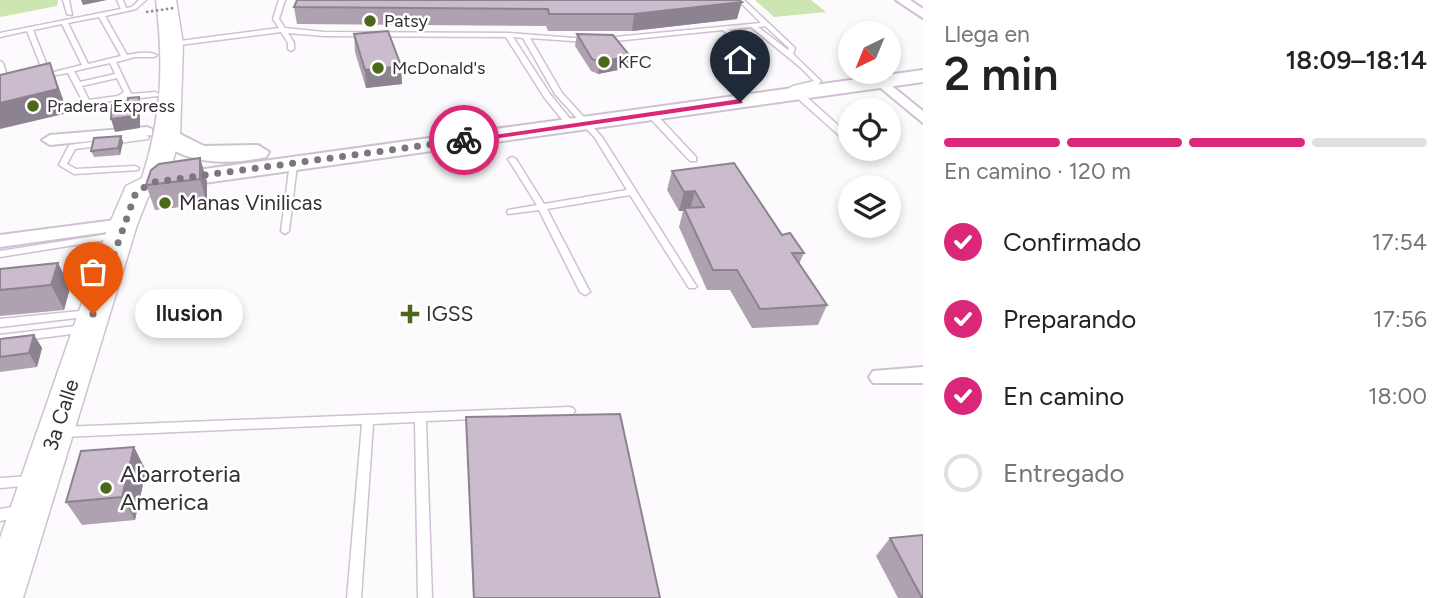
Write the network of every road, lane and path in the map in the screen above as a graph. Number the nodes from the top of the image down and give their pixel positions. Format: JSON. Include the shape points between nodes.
{"nodes":[{"id":1,"x":66,"y":0,"type":"edge"},
{"id":2,"x":120,"y":0,"type":"edge"},
{"id":3,"x":143,"y":0,"type":"edge"},
{"id":4,"x":282,"y":0,"type":"edge"},
{"id":5,"x":741,"y":0,"type":"edge"},
{"id":6,"x":902,"y":0,"type":"edge"},
{"id":7,"x":170,"y":4,"type":"edge"},
{"id":8,"x":149,"y":6,"type":"edge"},
{"id":9,"x":124,"y":10,"type":"junction"},
{"id":10,"x":70,"y":14,"type":"dead end"},
{"id":11,"x":923,"y":14,"type":"edge"},
{"id":12,"x":101,"y":15,"type":"junction"},
{"id":13,"x":64,"y":22,"type":"junction"},
{"id":14,"x":767,"y":24,"type":"junction"},
{"id":15,"x":752,"y":25,"type":"junction"},
{"id":16,"x":724,"y":28,"type":"junction"},
{"id":17,"x":29,"y":29,"type":"junction"},
{"id":18,"x":281,"y":30,"type":"junction"},
{"id":19,"x":302,"y":33,"type":"junction"},
{"id":20,"x":0,"y":35,"type":"edge"},
{"id":21,"x":508,"y":35,"type":"junction"},
{"id":22,"x":288,"y":36,"type":"junction"},
{"id":23,"x":525,"y":36,"type":"junction"},
{"id":24,"x":166,"y":49,"type":"junction"},
{"id":25,"x":291,"y":49,"type":"dead end"},
{"id":26,"x":790,"y":53,"type":"junction"},
{"id":27,"x":125,"y":58,"type":"junction"},
{"id":28,"x":112,"y":61,"type":"junction"},
{"id":29,"x":0,"y":63,"type":"edge"},
{"id":30,"x":923,"y":64,"type":"edge"},
{"id":31,"x":757,"y":65,"type":"dead end"},
{"id":32,"x":86,"y":66,"type":"junction"},
{"id":33,"x":901,"y":69,"type":"edge"},
{"id":34,"x":70,"y":71,"type":"junction"},
{"id":35,"x":119,"y":75,"type":"junction"},
{"id":36,"x":901,"y":75,"type":"edge"},
{"id":37,"x":48,"y":76,"type":"junction"},
{"id":38,"x":923,"y":76,"type":"edge"},
{"id":39,"x":838,"y":77,"type":"edge"},
{"id":40,"x":34,"y":79,"type":"edge"},
{"id":41,"x":816,"y":79,"type":"junction"},
{"id":42,"x":21,"y":82,"type":"edge"},
{"id":43,"x":838,"y":83,"type":"edge"},
{"id":44,"x":888,"y":84,"type":"edge"},
{"id":45,"x":77,"y":85,"type":"junction"},
{"id":46,"x":4,"y":86,"type":"edge"},
{"id":47,"x":155,"y":93,"type":"junction"},
{"id":48,"x":791,"y":94,"type":"junction"},
{"id":49,"x":126,"y":96,"type":"junction"},
{"id":50,"x":651,"y":114,"type":"junction"},
{"id":51,"x":573,"y":119,"type":"junction"},
{"id":52,"x":923,"y":119,"type":"edge"},
{"id":53,"x":838,"y":131,"type":"edge"},
{"id":54,"x":153,"y":135,"type":"junction"},
{"id":55,"x":50,"y":140,"type":"dead end"},
{"id":56,"x":512,"y":159,"type":"dead end"},
{"id":57,"x":693,"y":159,"type":"dead end"},
{"id":58,"x":293,"y":165,"type":"junction"},
{"id":59,"x":139,"y":181,"type":"junction"},
{"id":60,"x":633,"y":192,"type":"junction"},
{"id":61,"x":542,"y":207,"type":"junction"},
{"id":62,"x":511,"y":212,"type":"dead end"},
{"id":63,"x":121,"y":230,"type":"junction"},
{"id":64,"x":285,"y":231,"type":"dead end"},
{"id":65,"x":0,"y":241,"type":"edge"},
{"id":66,"x":0,"y":254,"type":"edge"},
{"id":67,"x":692,"y":286,"type":"dead end"},
{"id":68,"x":585,"y":292,"type":"dead end"},
{"id":69,"x":90,"y":321,"type":"junction"},
{"id":70,"x":0,"y":323,"type":"edge"},
{"id":71,"x":0,"y":340,"type":"edge"},
{"id":72,"x":923,"y":375,"type":"edge"},
{"id":73,"x":880,"y":377,"type":"dead end"},
{"id":74,"x":569,"y":411,"type":"dead end"},
{"id":75,"x":419,"y":418,"type":"junction"},
{"id":76,"x":368,"y":421,"type":"junction"},
{"id":77,"x":55,"y":433,"type":"junction"},
{"id":78,"x":0,"y":483,"type":"edge"},
{"id":79,"x":23,"y":502,"type":"edge"},
{"id":80,"x":1,"y":598,"type":"edge"},
{"id":81,"x":354,"y":598,"type":"edge"},
{"id":82,"x":425,"y":598,"type":"edge"}],
"edges":[{"from":1,"to":10,"type":"lane"},
{"from":2,"to":9,"type":"lane"},
{"from":3,"to":9,"type":"lane"},
{"from":4,"to":18,"type":"lane","via":[[276,19]]},
{"from":5,"to":14,"type":"lane"},
{"from":6,"to":11,"type":"street"},
{"from":7,"to":8,"type":"path","bridge":true},
{"from":7,"to":24,"type":"main road","name":"3a Calle"},
{"from":8,"to":24,"type":"main road","name":"3a Calle"},
{"from":9,"to":12,"type":"lane"},
{"from":12,"to":13,"type":"lane"},
{"from":12,"to":27,"type":"lane"},
{"from":13,"to":17,"type":"lane"},
{"from":13,"to":32,"type":"lane"},
{"from":14,"to":15,"type":"lane"},
{"from":14,"to":26,"type":"lane","via":[[792,48]]},
{"from":15,"to":16,"type":"lane"},
{"from":15,"to":26,"type":"lane","via":[[780,50]]},
{"from":16,"to":23,"type":"lane","via":[[617,40],[557,41]]},
{"from":16,"to":31,"type":"lane","via":[[759,61]]},
{"from":17,"to":20,"type":"lane"},
{"from":17,"to":37,"type":"lane"},
{"from":18,"to":19,"type":"lane"},
{"from":18,"to":22,"type":"lane"},
{"from":18,"to":24,"type":"lane"},
{"from":19,"to":21,"type":"lane"},
{"from":19,"to":22,"type":"lane"},
{"from":21,"to":23,"type":"lane"},
{"from":21,"to":51,"type":"lane"},
{"from":22,"to":24,"type":"lane"},
{"from":22,"to":25,"type":"lane"},
{"from":23,"to":51,"type":"lane"},
{"from":24,"to":27,"type":"lane"},
{"from":24,"to":47,"type":"main road","name":"3a Calle"},
{"from":24,"to":54,"type":"main road","name":"3a Calle"},
{"from":26,"to":41,"type":"lane"},
{"from":27,"to":28,"type":"lane"},
{"from":28,"to":32,"type":"lane"},
{"from":28,"to":35,"type":"lane"},
{"from":29,"to":46,"type":"lane"},
{"from":30,"to":33,"type":"main road"},
{"from":32,"to":34,"type":"lane"},
{"from":34,"to":37,"type":"lane"},
{"from":34,"to":45,"type":"lane"},
{"from":35,"to":45,"type":"lane"},
{"from":35,"to":49,"type":"lane"},
{"from":36,"to":38,"type":"main road"},
{"from":37,"to":40,"type":"lane"},
{"from":39,"to":41,"type":"main road"},
{"from":41,"to":48,"type":"lane","via":[[816,84],[796,88]]},
{"from":41,"to":51,"type":"main road"},
{"from":42,"to":46,"type":"lane"},
{"from":43,"to":48,"type":"main road"},
{"from":44,"to":52,"type":"street"},
{"from":45,"to":49,"type":"lane","via":[[91,103]]},
{"from":47,"to":49,"type":"lane"},
{"from":47,"to":54,"type":"main road","name":"3a Calle"},
{"from":48,"to":50,"type":"main road"},
{"from":48,"to":53,"type":"lane"},
{"from":50,"to":51,"type":"main road"},
{"from":50,"to":57,"type":"lane"},
{"from":51,"to":54,"type":"main road","via":[[232,156],[193,151]]},
{"from":51,"to":58,"type":"main road"},
{"from":51,"to":60,"type":"lane","via":[[598,137]]},
{"from":54,"to":55,"type":"street"},
{"from":54,"to":59,"type":"main road","name":"3a Calle"},
{"from":54,"to":59,"type":"lane","via":[[72,147],[63,165],[74,172]]},
{"from":56,"to":61,"type":"lane"},
{"from":58,"to":59,"type":"main road"},
{"from":58,"to":64,"type":"lane"},
{"from":59,"to":63,"type":"main road","name":"3a Calle"},
{"from":60,"to":61,"type":"lane"},
{"from":60,"to":67,"type":"lane"},
{"from":61,"to":62,"type":"lane"},
{"from":61,"to":68,"type":"lane"},
{"from":63,"to":65,"type":"street"},
{"from":63,"to":66,"type":"lane"},
{"from":63,"to":69,"type":"main road","name":"3a Calle"},
{"from":69,"to":70,"type":"lane"},
{"from":69,"to":71,"type":"lane"},
{"from":69,"to":77,"type":"main road","name":"3a Calle"},
{"from":72,"to":73,"type":"street"},
{"from":74,"to":75,"type":"lane"},
{"from":75,"to":76,"type":"lane"},
{"from":75,"to":82,"type":"lane"},
{"from":76,"to":77,"type":"lane"},
{"from":76,"to":81,"type":"lane"},
{"from":77,"to":79,"type":"main road","name":"3a Calle"},
{"from":78,"to":79,"type":"lane"},
{"from":79,"to":80,"type":"main road","name":"3a Calle"}]}
